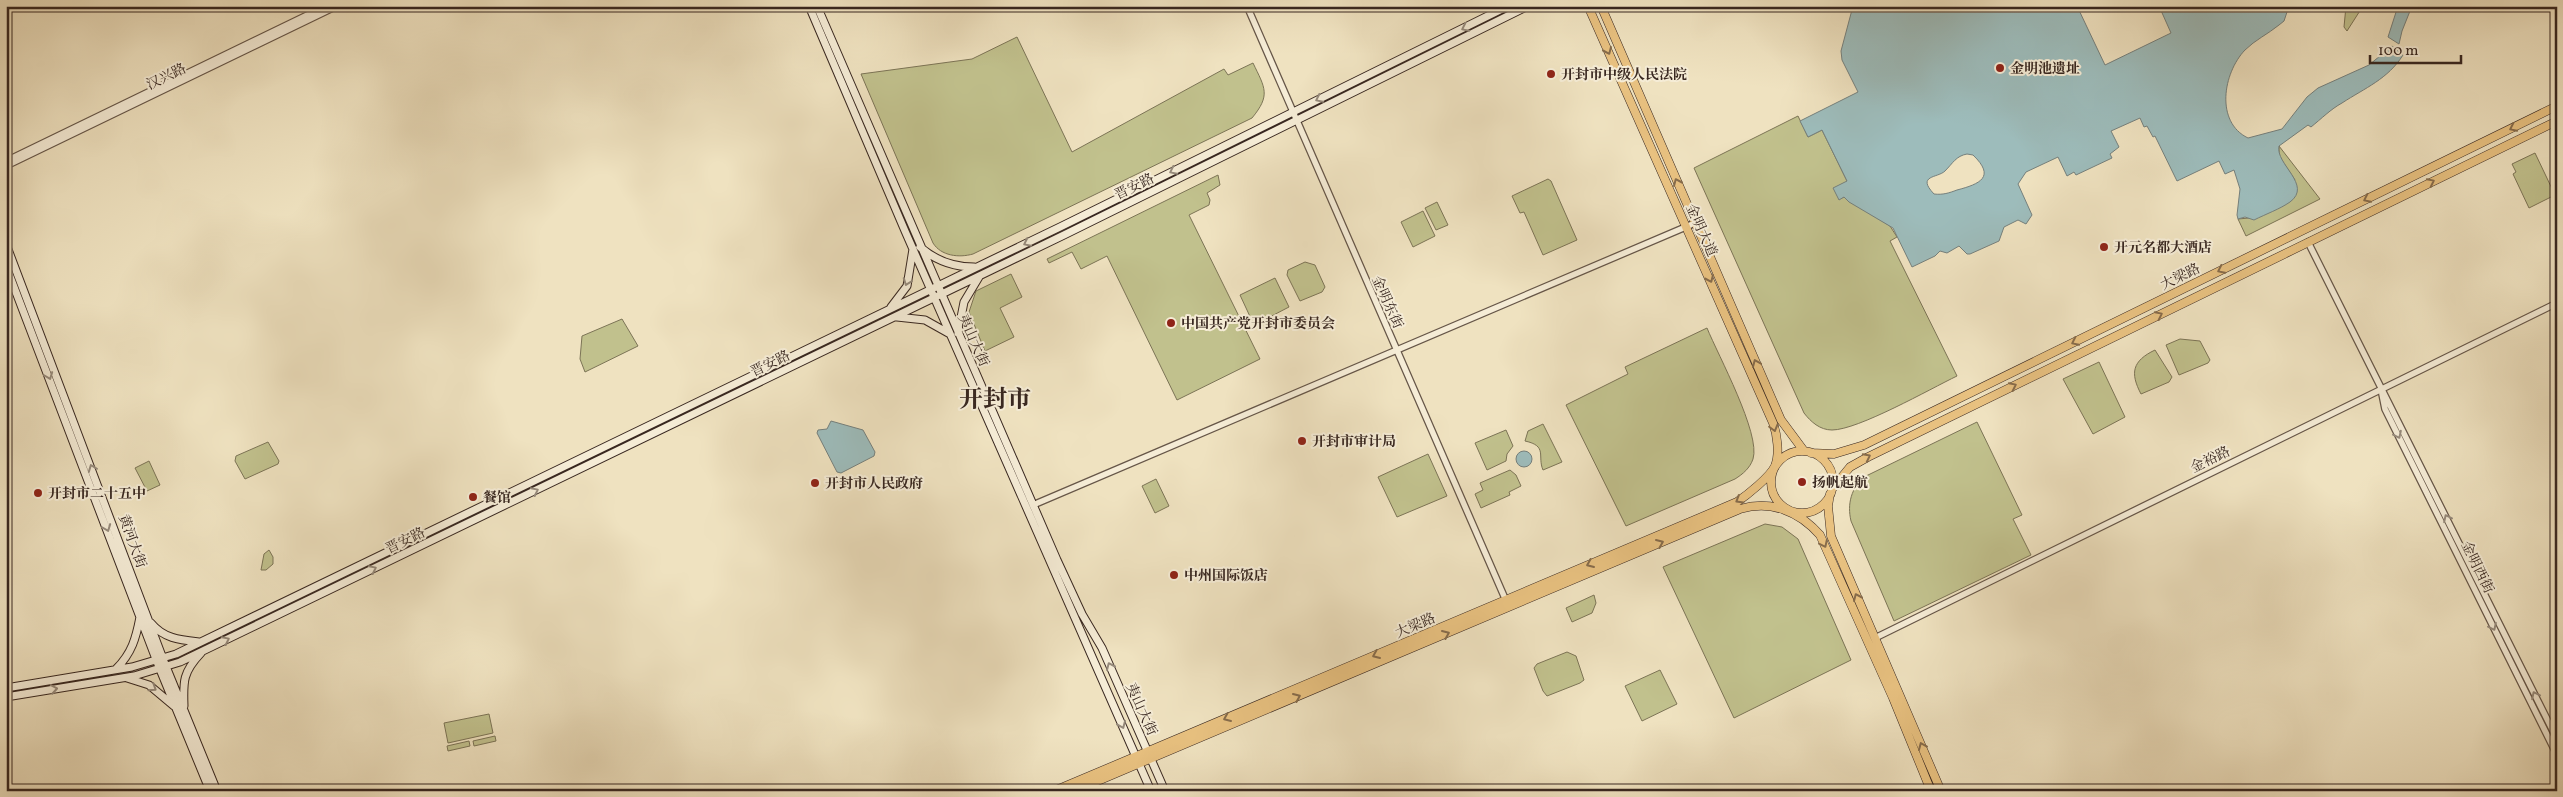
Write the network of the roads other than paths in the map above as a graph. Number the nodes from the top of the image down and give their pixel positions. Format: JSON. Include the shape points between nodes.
{"nodes":[{"id":1,"x":326,"y":6,"type":"edge"},
{"id":2,"x":337,"y":6,"type":"edge"},
{"id":3,"x":809,"y":6,"type":"edge"},
{"id":4,"x":817,"y":6,"type":"edge"},
{"id":5,"x":1247,"y":6,"type":"edge"},
{"id":6,"x":1508,"y":6,"type":"edge"},
{"id":7,"x":1528,"y":6,"type":"edge"},
{"id":8,"x":1588,"y":6,"type":"edge"},
{"id":9,"x":1601,"y":6,"type":"edge"},
{"id":10,"x":2557,"y":106,"type":"edge"},
{"id":11,"x":1292,"y":112,"type":"junction"},
{"id":12,"x":1296,"y":121,"type":"junction"},
{"id":13,"x":2557,"y":121,"type":"edge"},
{"id":14,"x":6,"y":161,"type":"edge"},
{"id":15,"x":6,"y":166,"type":"edge"},
{"id":16,"x":1695,"y":223,"type":"junction"},
{"id":17,"x":1687,"y":227,"type":"junction"},
{"id":18,"x":2308,"y":242,"type":"junction"},
{"id":19,"x":6,"y":244,"type":"edge"},
{"id":20,"x":916,"y":247,"type":"junction"},
{"id":21,"x":6,"y":266,"type":"edge"},
{"id":22,"x":977,"y":267,"type":"junction"},
{"id":23,"x":980,"y":275,"type":"junction"},
{"id":24,"x":934,"y":288,"type":"junction"},
{"id":25,"x":938,"y":296,"type":"junction"},
{"id":26,"x":2557,"y":303,"type":"edge"},
{"id":27,"x":888,"y":310,"type":"junction"},
{"id":28,"x":892,"y":318,"type":"junction"},
{"id":29,"x":954,"y":334,"type":"junction"},
{"id":30,"x":1395,"y":350,"type":"junction"},
{"id":31,"x":2381,"y":389,"type":"junction"},
{"id":32,"x":1808,"y":452,"type":"junction"},
{"id":33,"x":1775,"y":467,"type":"junction"},
{"id":34,"x":1831,"y":492,"type":"junction"},
{"id":35,"x":1033,"y":505,"type":"junction"},
{"id":36,"x":1790,"y":511,"type":"junction"},
{"id":37,"x":1507,"y":604,"type":"junction"},
{"id":38,"x":140,"y":616,"type":"junction"},
{"id":39,"x":149,"y":621,"type":"junction"},
{"id":40,"x":1875,"y":638,"type":"junction"},
{"id":41,"x":200,"y":642,"type":"junction"},
{"id":42,"x":204,"y":650,"type":"junction"},
{"id":43,"x":160,"y":660,"type":"junction"},
{"id":44,"x":163,"y":668,"type":"junction"},
{"id":45,"x":115,"y":670,"type":"junction"},
{"id":46,"x":124,"y":677,"type":"junction"},
{"id":47,"x":6,"y":688,"type":"edge"},
{"id":48,"x":6,"y":697,"type":"edge"},
{"id":49,"x":176,"y":708,"type":"junction"},
{"id":50,"x":184,"y":712,"type":"junction"},
{"id":51,"x":2557,"y":739,"type":"edge"},
{"id":52,"x":1149,"y":755,"type":"junction"},
{"id":53,"x":2557,"y":755,"type":"edge"},
{"id":54,"x":1138,"y":760,"type":"junction"},
{"id":55,"x":210,"y":791,"type":"edge"},
{"id":56,"x":217,"y":791,"type":"edge"},
{"id":57,"x":1054,"y":791,"type":"edge"},
{"id":58,"x":1074,"y":791,"type":"edge"},
{"id":59,"x":1151,"y":791,"type":"edge"},
{"id":60,"x":1165,"y":791,"type":"edge"},
{"id":61,"x":1932,"y":791,"type":"edge"},
{"id":62,"x":1941,"y":791,"type":"edge"}],
"edges":[{"from":1,"to":14,"type":"street","name":"汉兴路"},
{"from":2,"to":15,"type":"street","name":"汉兴路"},
{"from":3,"to":20,"type":"main road","name":"夷山大街"},
{"from":4,"to":20,"type":"main road","name":"夷山大街"},
{"from":5,"to":11,"type":"street","name":"金明东街"},
{"from":6,"to":11,"type":"main road","name":"晋安路","one_way":true},
{"from":7,"to":12,"type":"main road","name":"晋安路"},
{"from":8,"to":17,"type":"main road","name":"金明大道","one_way":true},
{"from":16,"to":9,"type":"main road","name":"金明大道","one_way":true},
{"from":10,"to":32,"type":"main road","name":"大梁路","one_way":true,"via":[[1864,445],[1834,454]]},
{"from":11,"to":12,"type":"street","name":"金明东街"},
{"from":11,"to":22,"type":"main road","name":"晋安路","one_way":true},
{"from":12,"to":23,"type":"main road","name":"晋安路"},
{"from":12,"to":30,"type":"street","name":"金明东街"},
{"from":18,"to":13,"type":"main road","name":"大梁路","one_way":true},
{"from":16,"to":17,"type":"street"},
{"from":32,"to":16,"type":"main road","name":"金明大道","one_way":true,"via":[[1781,420]]},
{"from":17,"to":30,"type":"street"},
{"from":17,"to":33,"type":"main road","name":"金明大道","one_way":true,"via":[[1773,423],[1777,440]]},
{"from":18,"to":31,"type":"street","name":"金明西街"},
{"from":34,"to":18,"type":"main road","name":"大梁路","one_way":true,"via":[[1843,473],[1859,462]]},
{"from":39,"to":19,"type":"main road","name":"黄河大街","one_way":true},
{"from":20,"to":22,"type":"main road","via":[[952,265]]},
{"from":20,"to":24,"type":"main road","name":"夷山大街"},
{"from":20,"to":27,"type":"main road","one_way":true,"via":[[907,286]]},
{"from":21,"to":38,"type":"main road","name":"黄河大街","one_way":true},
{"from":22,"to":24,"type":"main road","name":"晋安路"},
{"from":23,"to":25,"type":"main road","name":"晋安路"},
{"from":23,"to":29,"type":"main road","via":[[964,302]]},
{"from":24,"to":25,"type":"main road","name":"夷山大街"},
{"from":24,"to":27,"type":"main road","name":"晋安路"},
{"from":25,"to":28,"type":"main road","name":"晋安路"},
{"from":25,"to":29,"type":"main road","name":"夷山大街"},
{"from":26,"to":31,"type":"street","name":"金裕路"},
{"from":27,"to":41,"type":"main road","name":"晋安路"},
{"from":28,"to":29,"type":"main road","via":[[925,320]]},
{"from":42,"to":28,"type":"main road","name":"晋安路","one_way":true},
{"from":29,"to":35,"type":"main road","name":"夷山大街"},
{"from":29,"to":54,"type":"main road","name":"夷山大街","one_way":true},
{"from":30,"to":35,"type":"street"},
{"from":30,"to":37,"type":"street","name":"金明东街"},
{"from":31,"to":40,"type":"street","name":"金裕路"},
{"from":51,"to":31,"type":"street","name":"金明西街","one_way":true},
{"from":31,"to":53,"type":"street","name":"金明西街","one_way":true,"via":[[2385,409]]},
{"from":32,"to":33,"type":"main road","via":[[1790,454]]},
{"from":32,"to":34,"type":"main road","via":[[1830,468]]},
{"from":33,"to":36,"type":"main road","via":[[1771,478],[1772,490],[1776,500]]},
{"from":33,"to":37,"type":"main road","name":"大梁路","one_way":true,"via":[[1737,502]]},
{"from":34,"to":36,"type":"main road","via":[[1816,509],[1806,513]]},
{"from":40,"to":34,"type":"main road","one_way":true,"via":[[1831,536],[1828,506]]},
{"from":52,"to":35,"type":"main road","name":"夷山大街","one_way":true},
{"from":37,"to":36,"type":"main road","name":"大梁路","one_way":true,"via":[[1752,505]]},
{"from":36,"to":61,"type":"main road","one_way":true,"via":[[1810,524],[1823,541]]},
{"from":37,"to":52,"type":"main road","name":"大梁路"},
{"from":38,"to":43,"type":"main road","name":"黄河大街"},
{"from":38,"to":45,"type":"main road","via":[[130,654]]},
{"from":39,"to":41,"type":"main road","via":[[174,640]]},
{"from":39,"to":43,"type":"main road","name":"黄河大街"},
{"from":62,"to":40,"type":"main road","one_way":true},
{"from":41,"to":43,"type":"main road","name":"晋安路"},
{"from":42,"to":44,"type":"main road","name":"晋安路"},
{"from":42,"to":50,"type":"main road","via":[[186,672]]},
{"from":43,"to":44,"type":"main road","name":"黄河大街"},
{"from":43,"to":45,"type":"main road","name":"晋安路"},
{"from":44,"to":46,"type":"main road","name":"晋安路"},
{"from":44,"to":49,"type":"main road","name":"黄河大街"},
{"from":44,"to":50,"type":"main road","name":"黄河大街"},
{"from":45,"to":47,"type":"main road","name":"晋安路"},
{"from":48,"to":46,"type":"main road","name":"晋安路","one_way":true},
{"from":46,"to":49,"type":"main road","one_way":true,"via":[[154,688]]},
{"from":49,"to":55,"type":"main road","name":"黄河大街"},
{"from":50,"to":56,"type":"main road","name":"黄河大街"},
{"from":52,"to":54,"type":"main road","name":"大梁路"},
{"from":52,"to":60,"type":"main road","name":"夷山大街"},
{"from":54,"to":57,"type":"main road","name":"大梁路"},
{"from":54,"to":58,"type":"main road","name":"大梁路"},
{"from":54,"to":59,"type":"main road","name":"夷山大街"}]}
